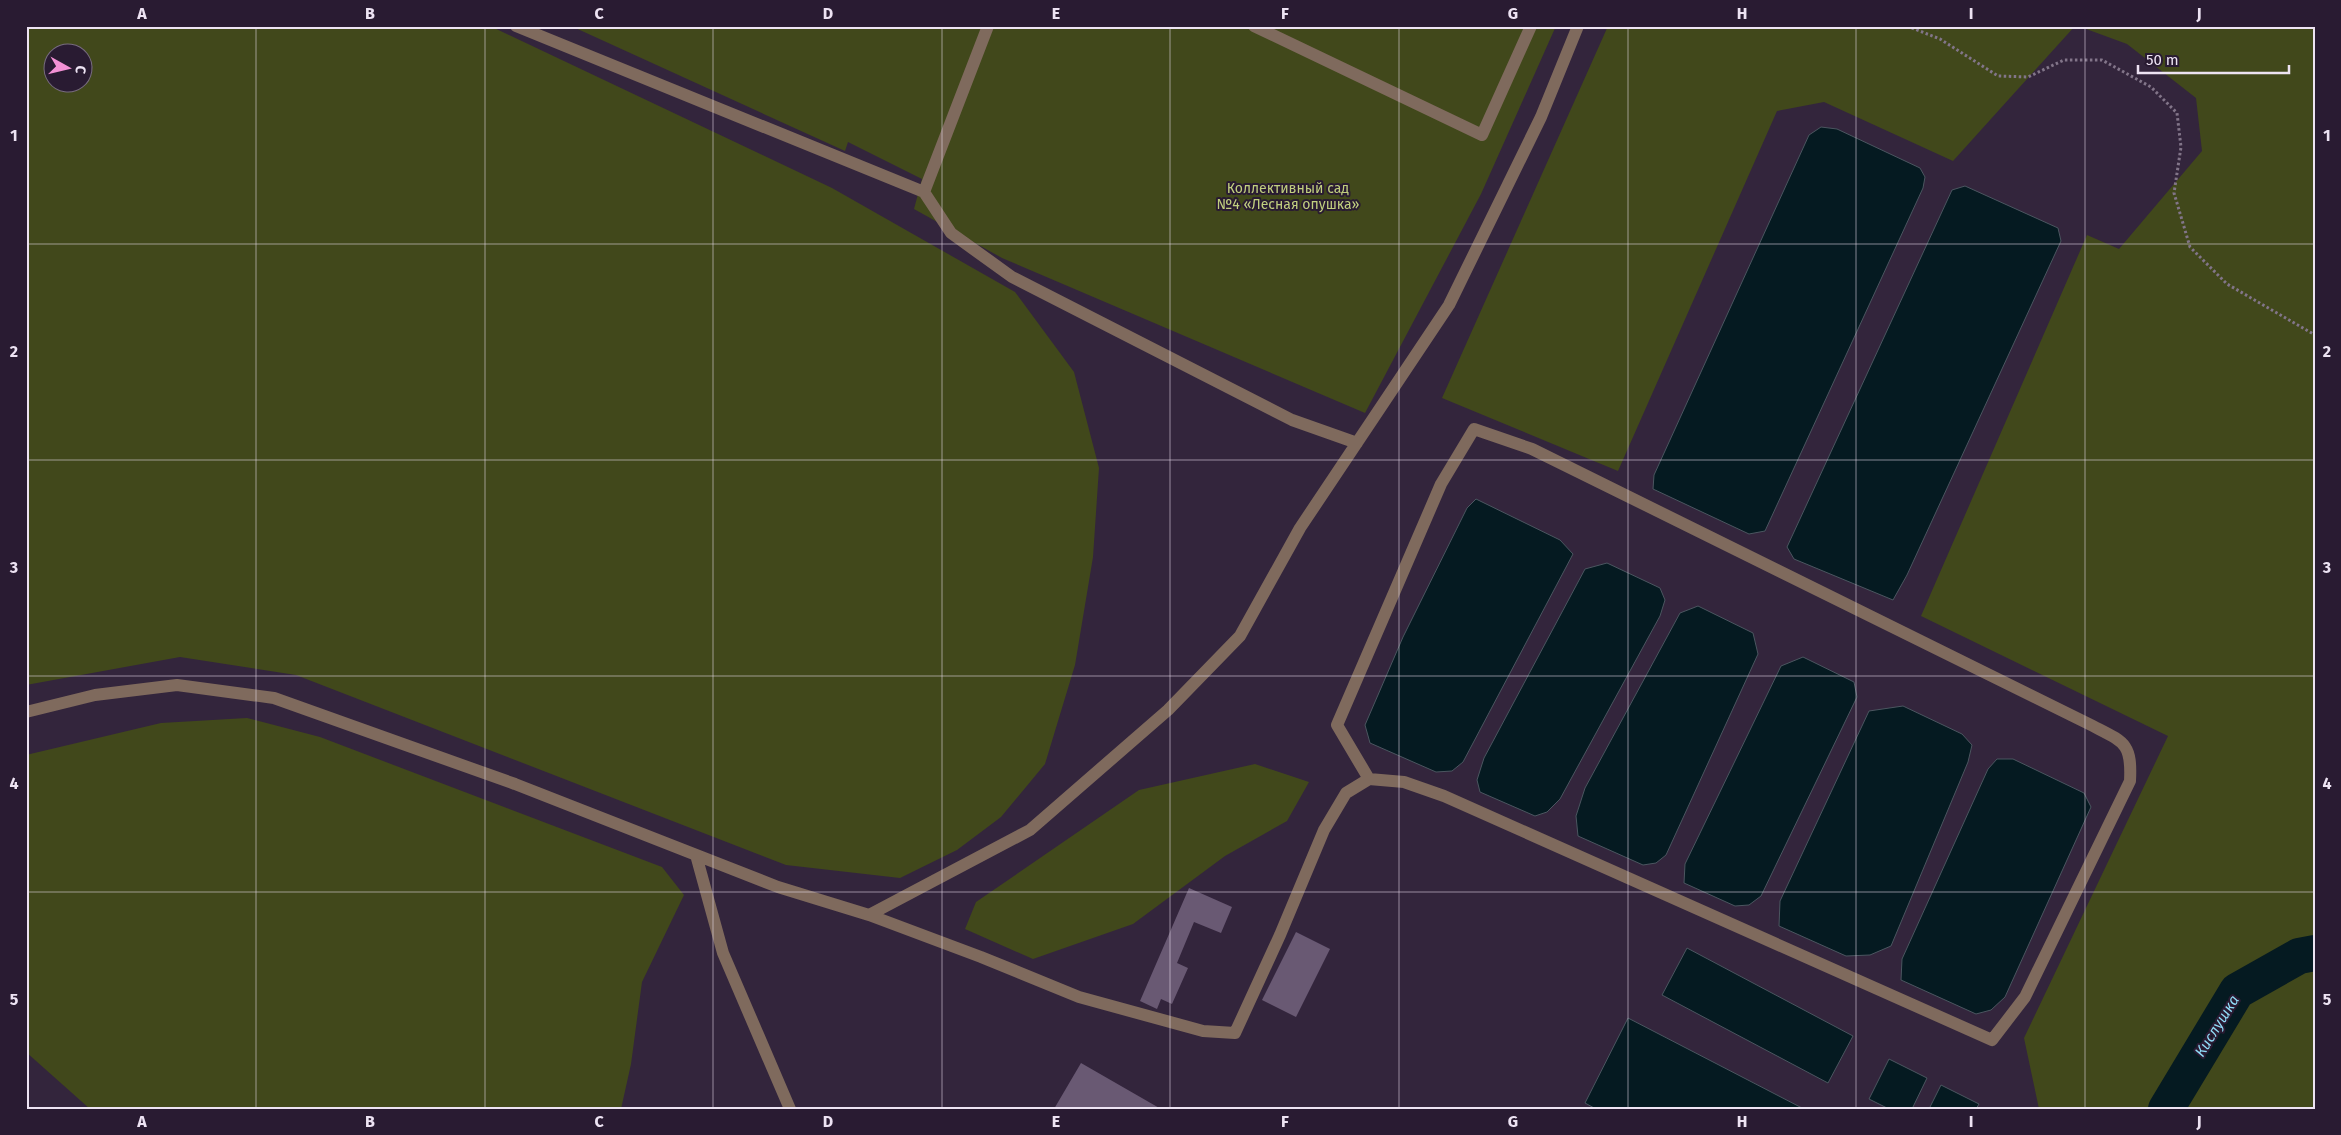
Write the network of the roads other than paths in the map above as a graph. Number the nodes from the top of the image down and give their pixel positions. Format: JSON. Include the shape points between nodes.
{"nodes":[{"id":1,"x":516,"y":26,"type":"edge"},
{"id":2,"x":988,"y":26,"type":"edge"},
{"id":3,"x":1254,"y":26,"type":"edge"},
{"id":4,"x":1531,"y":26,"type":"edge"},
{"id":5,"x":1578,"y":26,"type":"edge"},
{"id":6,"x":924,"y":192,"type":"junction"},
{"id":7,"x":1357,"y":443,"type":"junction"},
{"id":8,"x":26,"y":712,"type":"edge"},
{"id":9,"x":1369,"y":779,"type":"junction"},
{"id":10,"x":696,"y":855,"type":"junction"},
{"id":11,"x":869,"y":915,"type":"junction"},
{"id":12,"x":790,"y":1109,"type":"edge"}],
"edges":[{"from":1,"to":6,"type":"lane"},
{"from":2,"to":6,"type":"lane"},
{"from":3,"to":4,"type":"lane","via":[[1482,135]]},
{"from":5,"to":7,"type":"lane","via":[[1541,117],[1449,306]]},
{"from":6,"to":7,"type":"lane","via":[[952,233],[1012,277],[1292,420]]},
{"from":7,"to":11,"type":"lane","via":[[1300,528],[1240,636],[1168,710],[1030,830]]},
{"from":8,"to":10,"type":"lane","via":[[95,695],[177,685],[274,698],[515,784]]},
{"from":9,"to":9,"type":"lane","via":[[1404,782],[1444,796],[1992,1040],[2025,997],[2130,781],[2131,757],[2121,740],[2093,726],[1532,449],[1474,430],[1441,484],[1337,726]]},
{"from":9,"to":11,"type":"lane","via":[[1346,793],[1324,830],[1235,1033],[1203,1032],[1079,997]]},
{"from":10,"to":11,"type":"lane","via":[[778,887]]},
{"from":10,"to":12,"type":"lane","via":[[723,954]]}]}
